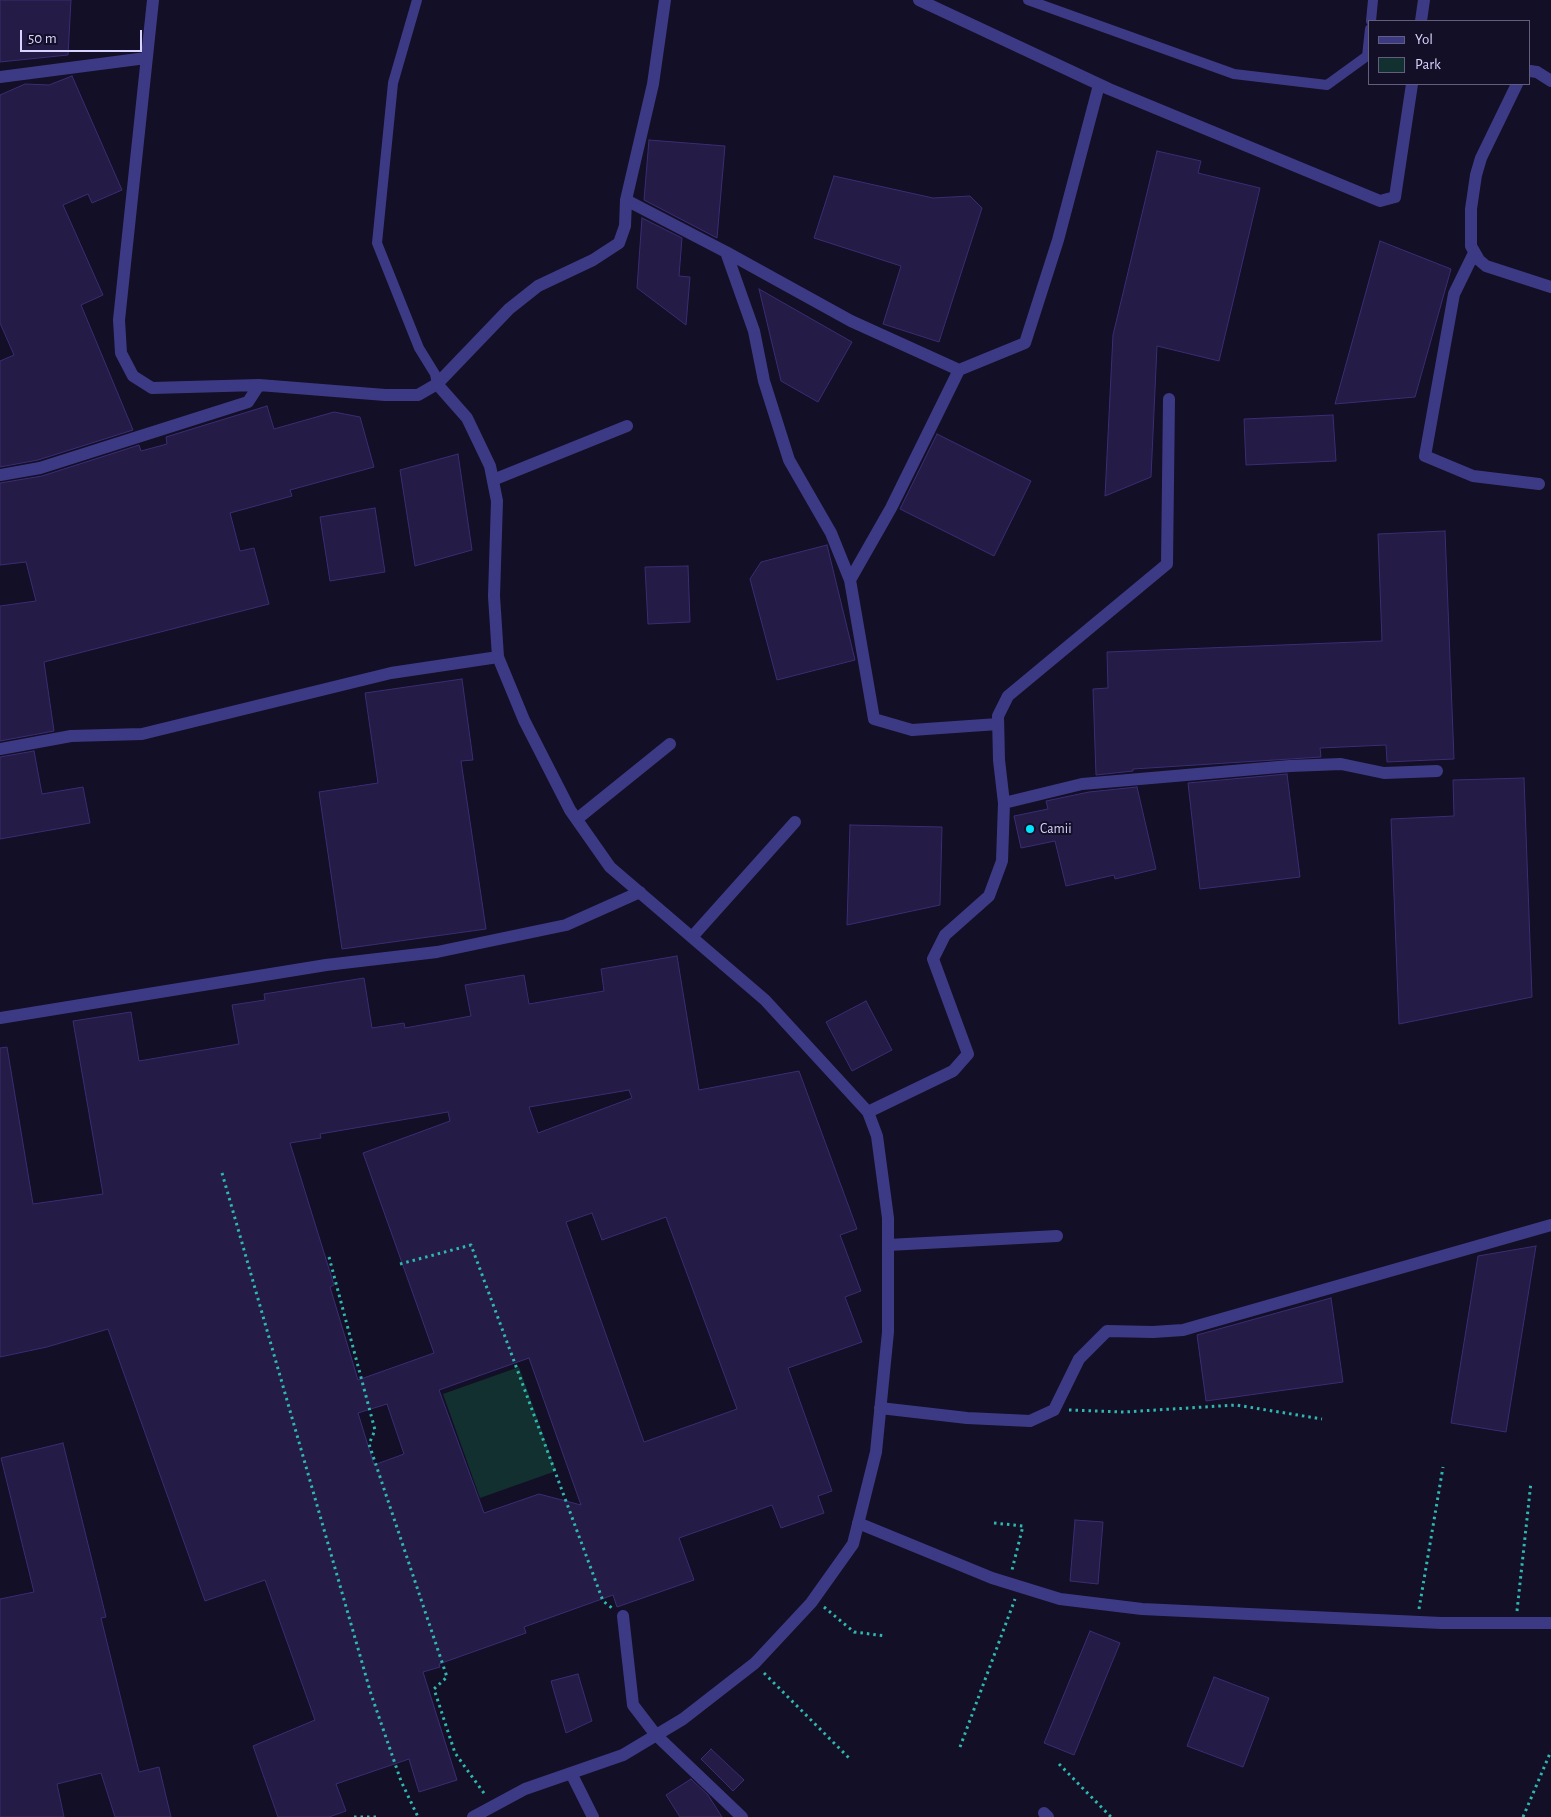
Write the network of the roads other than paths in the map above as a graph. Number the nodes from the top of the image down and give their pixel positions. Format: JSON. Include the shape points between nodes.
{"nodes":[{"id":1,"x":153,"y":0,"type":"edge"},
{"id":2,"x":417,"y":0,"type":"edge"},
{"id":3,"x":665,"y":0,"type":"edge"},
{"id":4,"x":919,"y":0,"type":"edge"},
{"id":5,"x":1028,"y":0,"type":"edge"},
{"id":6,"x":1373,"y":0,"type":"edge"},
{"id":7,"x":1424,"y":0,"type":"edge"},
{"id":8,"x":1371,"y":20,"type":"edge"},
{"id":9,"x":1421,"y":20,"type":"edge"},
{"id":10,"x":1368,"y":47,"type":"edge"},
{"id":11,"x":146,"y":58,"type":"junction"},
{"id":12,"x":1531,"y":71,"type":"edge"},
{"id":13,"x":0,"y":78,"type":"edge"},
{"id":14,"x":1551,"y":81,"type":"edge"},
{"id":15,"x":1099,"y":85,"type":"junction"},
{"id":16,"x":1412,"y":85,"type":"edge"},
{"id":17,"x":1517,"y":85,"type":"edge"},
{"id":18,"x":626,"y":200,"type":"junction"},
{"id":19,"x":726,"y":252,"type":"junction"},
{"id":20,"x":1474,"y":253,"type":"junction"},
{"id":21,"x":1551,"y":287,"type":"edge"},
{"id":22,"x":959,"y":370,"type":"junction"},
{"id":23,"x":259,"y":384,"type":"junction"},
{"id":24,"x":437,"y":384,"type":"junction"},
{"id":25,"x":1169,"y":399,"type":"dead end"},
{"id":26,"x":627,"y":426,"type":"dead end"},
{"id":27,"x":0,"y":475,"type":"edge"},
{"id":28,"x":493,"y":480,"type":"junction"},
{"id":29,"x":1539,"y":484,"type":"dead end"},
{"id":30,"x":850,"y":580,"type":"junction"},
{"id":31,"x":498,"y":657,"type":"junction"},
{"id":32,"x":998,"y":724,"type":"junction"},
{"id":33,"x":670,"y":744,"type":"dead end"},
{"id":34,"x":0,"y":749,"type":"edge"},
{"id":35,"x":1436,"y":771,"type":"dead end"},
{"id":36,"x":1004,"y":803,"type":"junction"},
{"id":37,"x":576,"y":819,"type":"junction"},
{"id":38,"x":795,"y":822,"type":"dead end"},
{"id":39,"x":640,"y":892,"type":"junction"},
{"id":40,"x":692,"y":937,"type":"junction"},
{"id":41,"x":0,"y":1018,"type":"edge"},
{"id":42,"x":868,"y":1112,"type":"junction"},
{"id":43,"x":1551,"y":1225,"type":"edge"},
{"id":44,"x":1057,"y":1236,"type":"dead end"},
{"id":45,"x":888,"y":1245,"type":"junction"},
{"id":46,"x":880,"y":1408,"type":"junction"},
{"id":47,"x":858,"y":1523,"type":"junction"},
{"id":48,"x":623,"y":1616,"type":"road end"},
{"id":49,"x":1551,"y":1624,"type":"edge"},
{"id":50,"x":656,"y":1735,"type":"junction"},
{"id":51,"x":571,"y":1773,"type":"junction"},
{"id":52,"x":473,"y":1817,"type":"edge"},
{"id":53,"x":593,"y":1817,"type":"edge"},
{"id":54,"x":742,"y":1817,"type":"edge"}],
"edges":[{"from":1,"to":11,"type":"street"},
{"from":2,"to":24,"type":"lane","via":[[393,83],[377,243]]},
{"from":3,"to":18,"type":"street","via":[[653,84]]},
{"from":4,"to":15,"type":"street"},
{"from":5,"to":10,"type":"lane","via":[[1234,74],[1327,84],[1367,56]]},
{"from":6,"to":8,"type":"lane"},
{"from":7,"to":9,"type":"street"},
{"from":11,"to":13,"type":"street"},
{"from":11,"to":23,"type":"street","via":[[119,320],[121,353],[133,376],[152,388]]},
{"from":12,"to":14,"type":"street"},
{"from":15,"to":16,"type":"street","via":[[1380,201],[1395,197]]},
{"from":15,"to":22,"type":"street","via":[[1058,240],[1025,343]]},
{"from":17,"to":20,"type":"street","via":[[1476,175],[1471,226]]},
{"from":18,"to":19,"type":"street"},
{"from":18,"to":24,"type":"street","via":[[625,226],[619,243],[594,260],[538,286],[509,309]]},
{"from":19,"to":22,"type":"street","via":[[851,321]]},
{"from":19,"to":30,"type":"street","via":[[754,331],[764,381],[789,460],[831,533]]},
{"from":20,"to":21,"type":"street","via":[[1486,266]]},
{"from":20,"to":29,"type":"street","via":[[1454,294],[1425,456],[1473,476]]},
{"from":22,"to":30,"type":"street","via":[[891,508]]},
{"from":23,"to":24,"type":"street","via":[[385,395],[418,395]]},
{"from":23,"to":27,"type":"street","via":[[248,402],[40,468]]},
{"from":24,"to":28,"type":"street","via":[[466,418],[490,466]]},
{"from":25,"to":32,"type":"street","via":[[1168,564],[1008,696],[998,716]]},
{"from":26,"to":28,"type":"street"},
{"from":28,"to":31,"type":"street","via":[[497,501],[494,596]]},
{"from":30,"to":32,"type":"street","via":[[874,719],[912,730]]},
{"from":31,"to":34,"type":"street","via":[[391,673],[142,734],[71,736]]},
{"from":31,"to":37,"type":"street","via":[[524,720]]},
{"from":32,"to":36,"type":"street"},
{"from":33,"to":37,"type":"street"},
{"from":35,"to":36,"type":"street","via":[[1384,773],[1341,764],[1290,766],[1082,784]]},
{"from":36,"to":42,"type":"street","via":[[1002,861],[989,896],[945,935],[933,959],[968,1054],[953,1071]]},
{"from":37,"to":39,"type":"street","via":[[610,867]]},
{"from":38,"to":40,"type":"street"},
{"from":39,"to":40,"type":"street"},
{"from":39,"to":41,"type":"street","via":[[566,925],[436,952],[326,965]]},
{"from":40,"to":42,"type":"street","via":[[765,1000]]},
{"from":42,"to":45,"type":"street","via":[[877,1136],[888,1218]]},
{"from":43,"to":46,"type":"street","via":[[1183,1330],[1107,1331],[1079,1359],[1054,1410],[1030,1421]]},
{"from":44,"to":45,"type":"street"},
{"from":45,"to":46,"type":"street","via":[[888,1332]]},
{"from":46,"to":47,"type":"street","via":[[876,1452]]},
{"from":47,"to":49,"type":"street","via":[[1014,1585],[1060,1599],[1142,1610]]},
{"from":47,"to":50,"type":"street","via":[[853,1544],[814,1599],[755,1663],[683,1719]]},
{"from":48,"to":50,"type":"street","via":[[633,1705]]},
{"from":50,"to":51,"type":"street","via":[[623,1755]]},
{"from":50,"to":54,"type":"street"},
{"from":51,"to":52,"type":"street","via":[[525,1789]]},
{"from":51,"to":53,"type":"street"}]}
